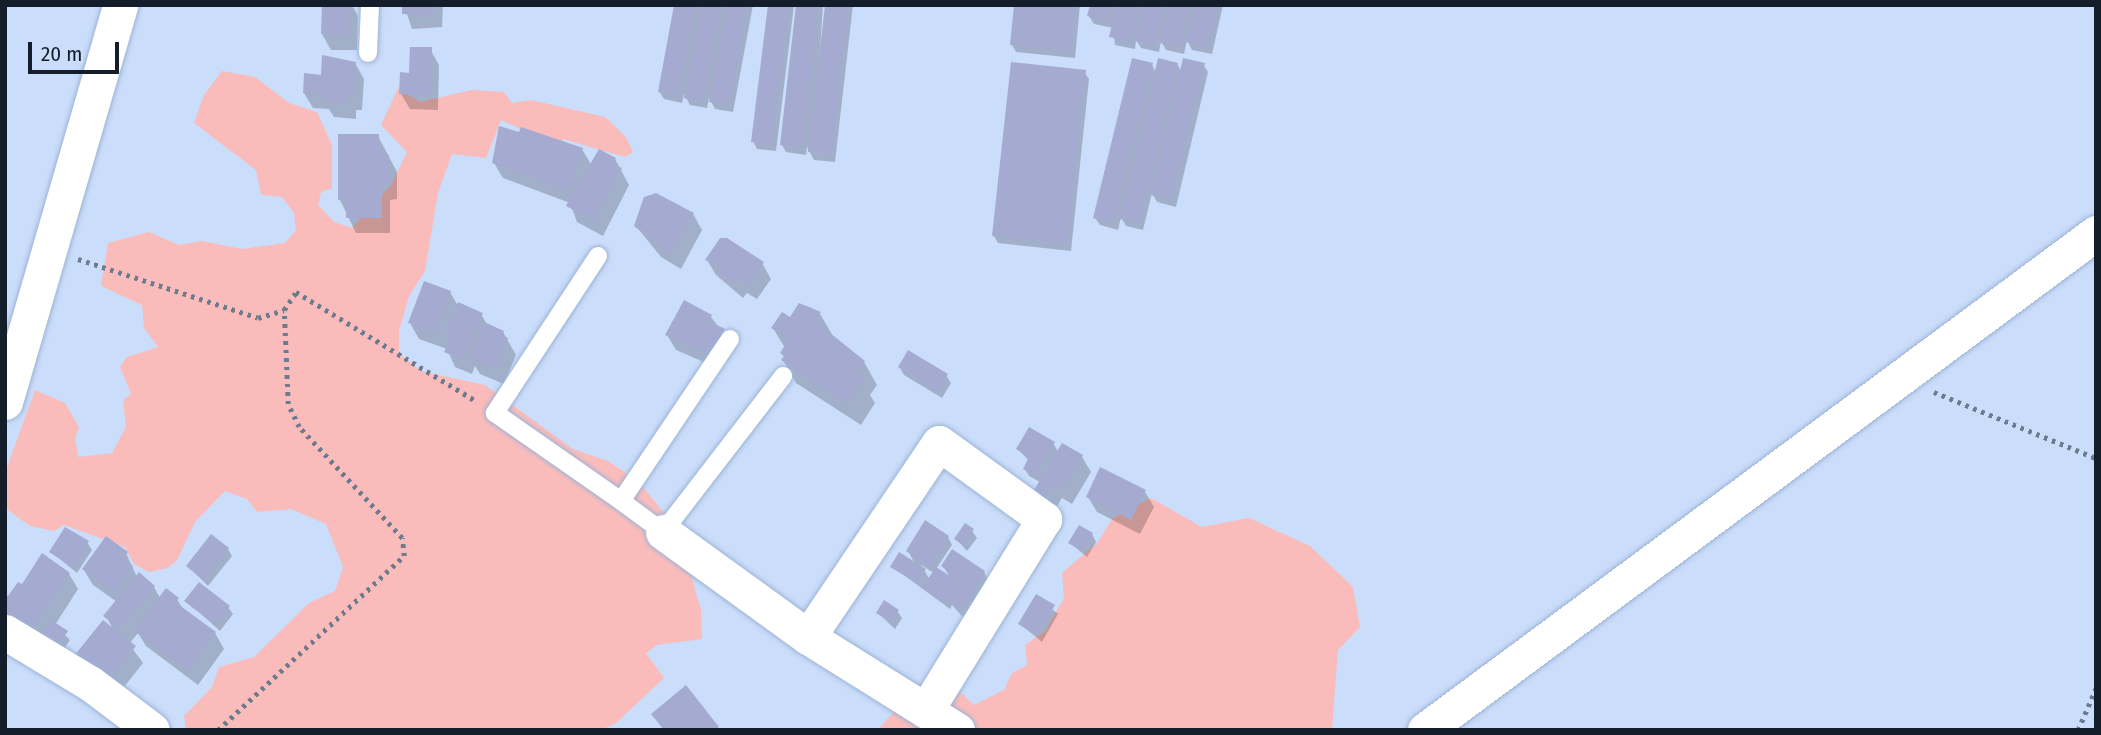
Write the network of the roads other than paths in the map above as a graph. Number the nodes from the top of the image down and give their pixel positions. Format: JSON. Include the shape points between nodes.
{"nodes":[{"id":1,"x":120,"y":5,"type":"edge"},
{"id":2,"x":370,"y":5,"type":"edge"},
{"id":3,"x":368,"y":53,"type":"dead end"},
{"id":4,"x":2096,"y":233,"type":"edge"},
{"id":5,"x":598,"y":256,"type":"dead end"},
{"id":6,"x":730,"y":340,"type":"dead end"},
{"id":7,"x":783,"y":376,"type":"dead end"},
{"id":8,"x":5,"y":402,"type":"edge"},
{"id":9,"x":621,"y":501,"type":"junction"},
{"id":10,"x":663,"y":532,"type":"junction"},
{"id":11,"x":5,"y":632,"type":"edge"},
{"id":12,"x":808,"y":637,"type":"junction"},
{"id":13,"x":926,"y":710,"type":"junction"},
{"id":14,"x":152,"y":730,"type":"edge"},
{"id":15,"x":957,"y":730,"type":"edge"},
{"id":16,"x":1425,"y":730,"type":"edge"}],
"edges":[{"from":1,"to":8,"type":"street"},
{"from":2,"to":3,"type":"lane"},
{"from":4,"to":16,"type":"street"},
{"from":5,"to":9,"type":"lane","via":[[495,412]]},
{"from":6,"to":9,"type":"lane"},
{"from":7,"to":10,"type":"lane"},
{"from":9,"to":10,"type":"lane"},
{"from":10,"to":12,"type":"street"},
{"from":11,"to":14,"type":"street","via":[[91,684]]},
{"from":12,"to":13,"type":"street"},
{"from":12,"to":13,"type":"street","via":[[939,443],[1044,519]]},
{"from":13,"to":15,"type":"street"}]}
